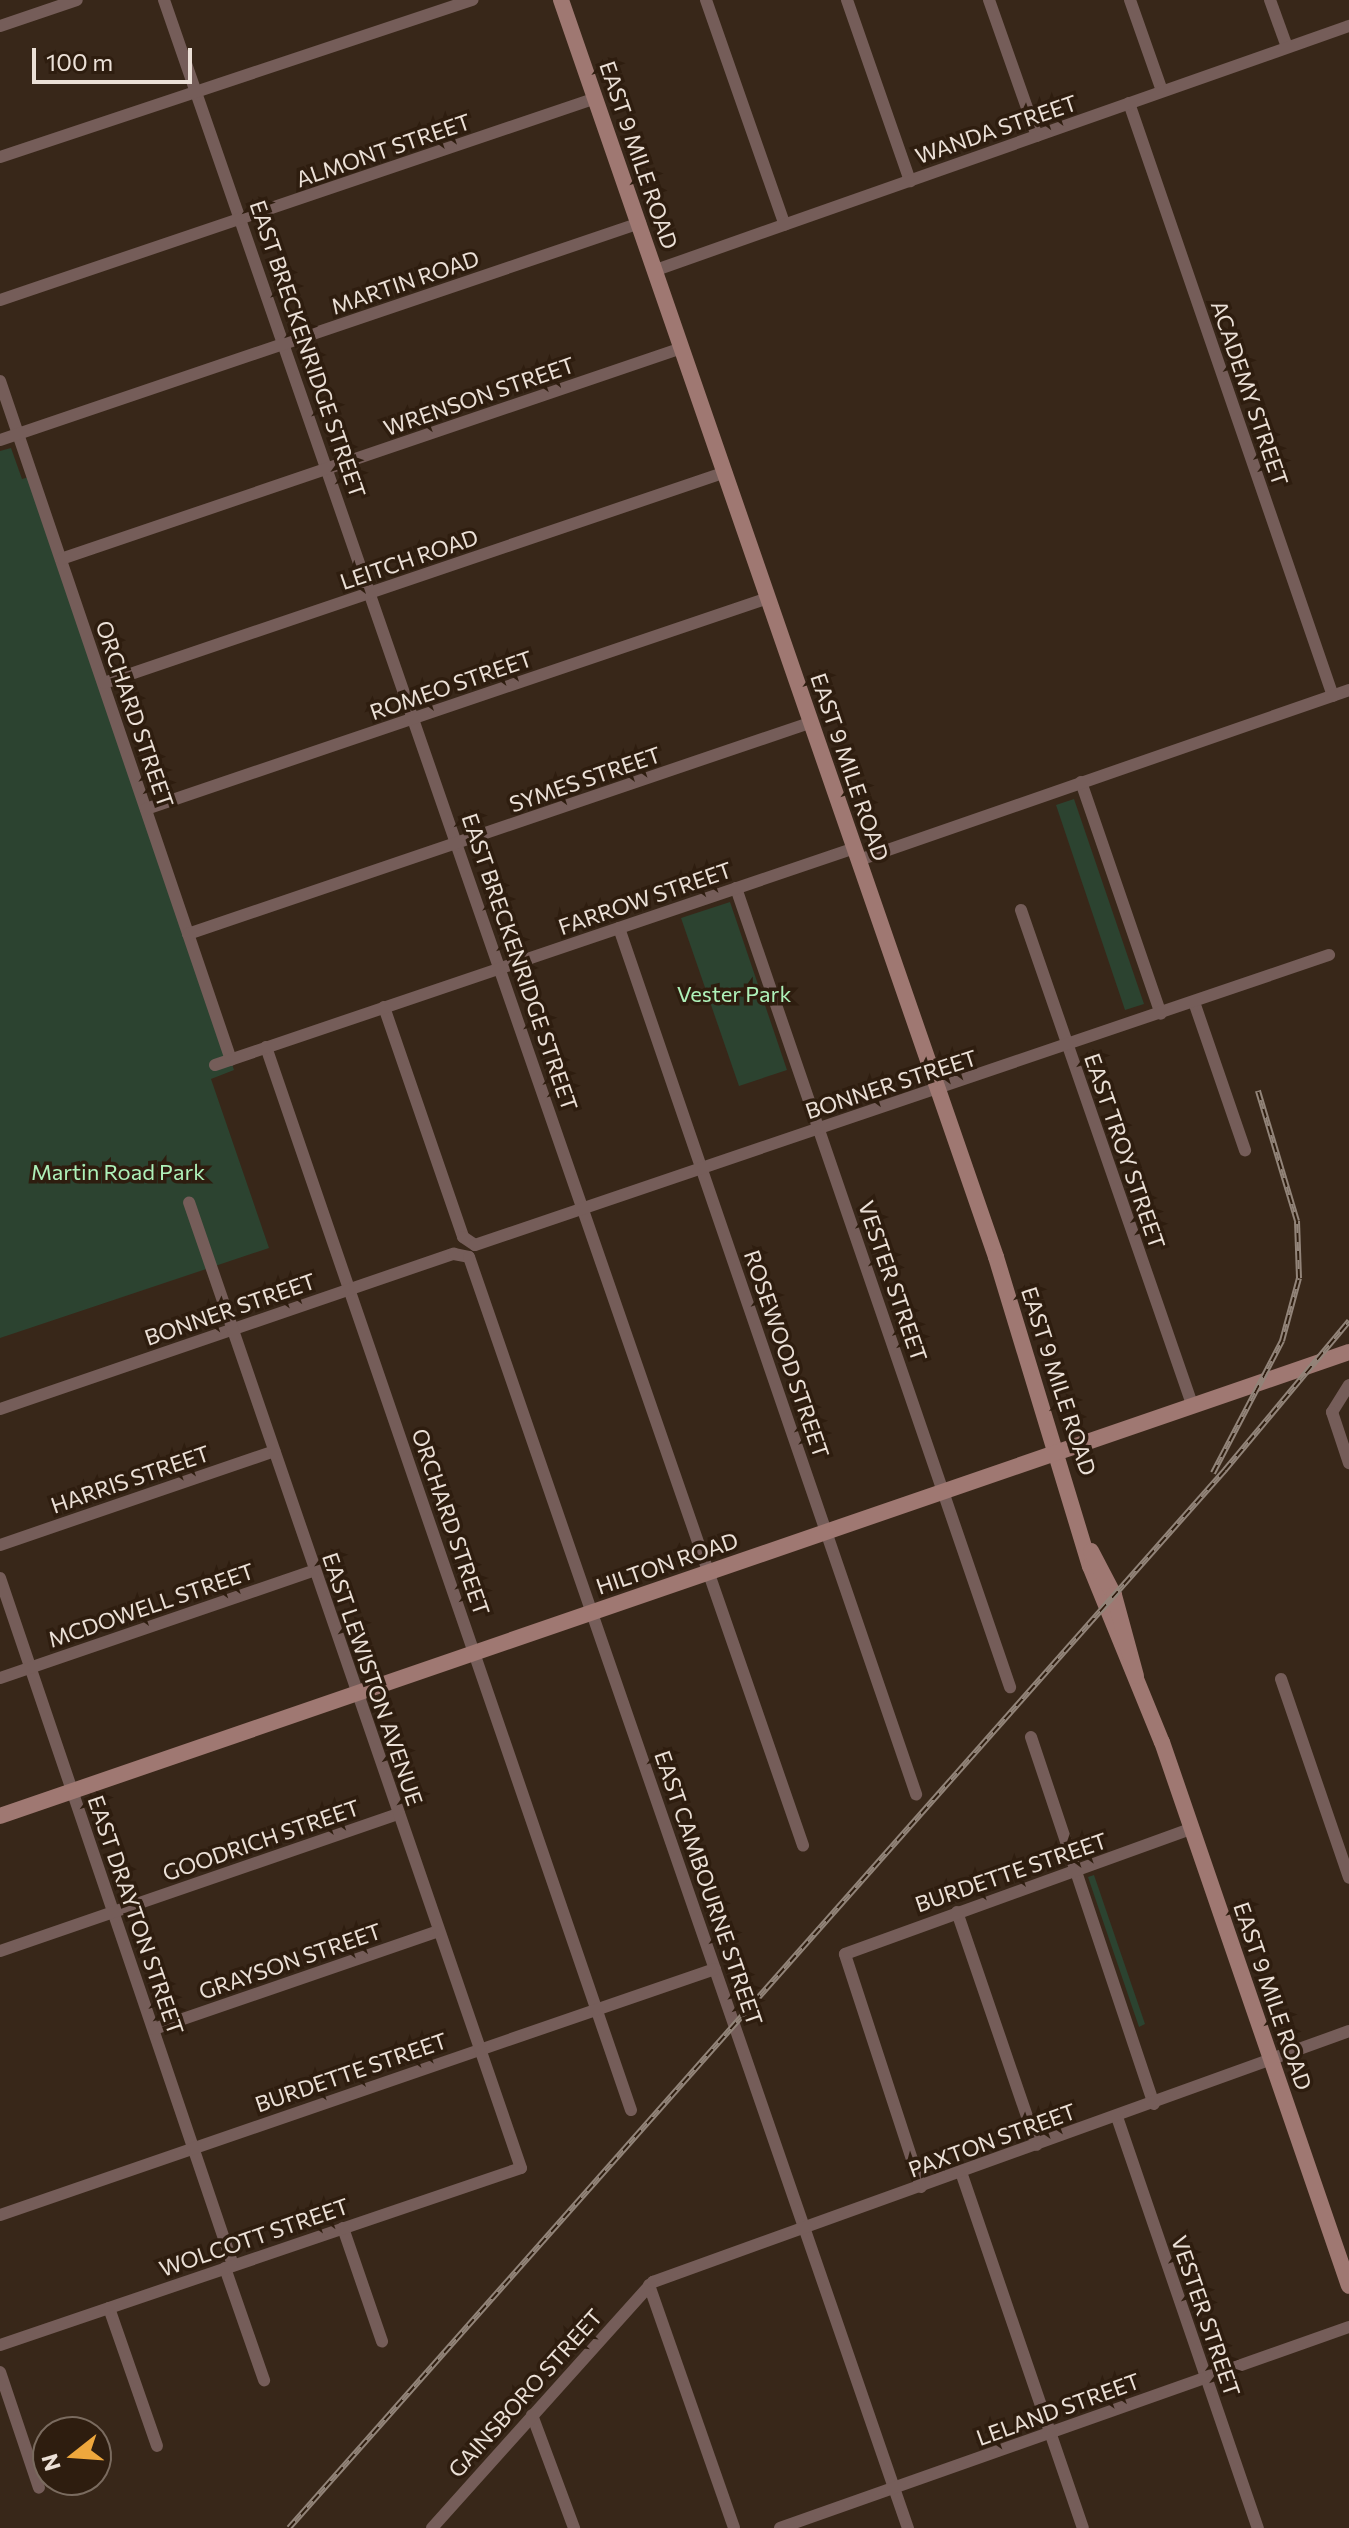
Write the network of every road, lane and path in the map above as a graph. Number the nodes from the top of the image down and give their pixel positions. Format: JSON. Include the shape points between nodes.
{"nodes":[{"id":1,"x":77,"y":0,"type":"edge"},
{"id":2,"x":164,"y":0,"type":"edge"},
{"id":3,"x":473,"y":0,"type":"edge"},
{"id":4,"x":561,"y":0,"type":"edge"},
{"id":5,"x":706,"y":0,"type":"edge"},
{"id":6,"x":847,"y":0,"type":"edge"},
{"id":7,"x":989,"y":0,"type":"edge"},
{"id":8,"x":1130,"y":0,"type":"edge"},
{"id":9,"x":1270,"y":0,"type":"edge"},
{"id":10,"x":0,"y":26,"type":"edge"},
{"id":11,"x":1349,"y":26,"type":"edge"},
{"id":12,"x":1287,"y":47,"type":"junction"},
{"id":13,"x":1162,"y":91,"type":"junction"},
{"id":14,"x":197,"y":92,"type":"junction"},
{"id":15,"x":596,"y":98,"type":"junction"},
{"id":16,"x":1129,"y":103,"type":"junction"},
{"id":17,"x":1037,"y":136,"type":"junction"},
{"id":18,"x":0,"y":157,"type":"edge"},
{"id":19,"x":910,"y":181,"type":"junction"},
{"id":20,"x":242,"y":218,"type":"junction"},
{"id":21,"x":640,"y":223,"type":"junction"},
{"id":22,"x":785,"y":225,"type":"junction"},
{"id":23,"x":656,"y":270,"type":"junction"},
{"id":24,"x":0,"y":300,"type":"edge"},
{"id":25,"x":285,"y":343,"type":"junction"},
{"id":26,"x":682,"y":348,"type":"junction"},
{"id":27,"x":0,"y":381,"type":"edge"},
{"id":28,"x":18,"y":433,"type":"junction"},
{"id":29,"x":0,"y":440,"type":"edge"},
{"id":30,"x":328,"y":468,"type":"junction"},
{"id":31,"x":726,"y":472,"type":"junction"},
{"id":32,"x":61,"y":559,"type":"junction"},
{"id":33,"x":371,"y":593,"type":"junction"},
{"id":34,"x":768,"y":598,"type":"junction"},
{"id":35,"x":104,"y":683,"type":"junction"},
{"id":36,"x":1349,"y":690,"type":"edge"},
{"id":37,"x":1333,"y":696,"type":"junction"},
{"id":38,"x":414,"y":718,"type":"junction"},
{"id":39,"x":812,"y":722,"type":"junction"},
{"id":40,"x":1081,"y":782,"type":"junction"},
{"id":41,"x":146,"y":809,"type":"junction"},
{"id":42,"x":457,"y":843,"type":"junction"},
{"id":43,"x":857,"y":854,"type":"junction"},
{"id":44,"x":736,"y":888,"type":"junction"},
{"id":45,"x":1021,"y":910,"type":"dead end"},
{"id":46,"x":619,"y":928,"type":"junction"},
{"id":47,"x":188,"y":934,"type":"junction"},
{"id":48,"x":1329,"y":955,"type":"dead end"},
{"id":49,"x":501,"y":968,"type":"junction"},
{"id":50,"x":1194,"y":1002,"type":"junction"},
{"id":51,"x":384,"y":1007,"type":"junction"},
{"id":52,"x":1161,"y":1014,"type":"junction"},
{"id":53,"x":1068,"y":1046,"type":"junction"},
{"id":54,"x":266,"y":1047,"type":"junction"},
{"id":55,"x":231,"y":1060,"type":"junction"},
{"id":56,"x":215,"y":1065,"type":"dead end"},
{"id":57,"x":938,"y":1090,"type":"junction"},
{"id":58,"x":819,"y":1128,"type":"junction"},
{"id":59,"x":1245,"y":1150,"type":"dead end"},
{"id":60,"x":702,"y":1168,"type":"junction"},
{"id":61,"x":189,"y":1202,"type":"dead end"},
{"id":62,"x":584,"y":1209,"type":"junction"},
{"id":63,"x":471,"y":1261,"type":"joint"},
{"id":64,"x":350,"y":1289,"type":"junction"},
{"id":65,"x":232,"y":1330,"type":"junction"},
{"id":66,"x":1349,"y":1352,"type":"edge"},
{"id":67,"x":1349,"y":1385,"type":"edge"},
{"id":68,"x":1192,"y":1404,"type":"junction"},
{"id":69,"x":0,"y":1409,"type":"edge"},
{"id":70,"x":1058,"y":1448,"type":"junction"},
{"id":71,"x":274,"y":1451,"type":"junction"},
{"id":72,"x":1349,"y":1463,"type":"edge"},
{"id":73,"x":944,"y":1491,"type":"junction"},
{"id":74,"x":827,"y":1532,"type":"junction"},
{"id":75,"x":0,"y":1545,"type":"edge"},
{"id":76,"x":315,"y":1570,"type":"junction"},
{"id":77,"x":709,"y":1571,"type":"junction"},
{"id":78,"x":0,"y":1578,"type":"edge"},
{"id":79,"x":592,"y":1612,"type":"junction"},
{"id":80,"x":475,"y":1653,"type":"junction"},
{"id":81,"x":31,"y":1667,"type":"junction"},
{"id":82,"x":0,"y":1678,"type":"edge"},
{"id":83,"x":1281,"y":1679,"type":"dead end"},
{"id":84,"x":1010,"y":1687,"type":"dead end"},
{"id":85,"x":357,"y":1693,"type":"junction"},
{"id":86,"x":1031,"y":1737,"type":"dead end"},
{"id":87,"x":72,"y":1791,"type":"junction"},
{"id":88,"x":916,"y":1794,"type":"dead end"},
{"id":89,"x":399,"y":1814,"type":"junction"},
{"id":90,"x":0,"y":1816,"type":"edge"},
{"id":91,"x":1191,"y":1829,"type":"junction"},
{"id":92,"x":803,"y":1845,"type":"dead end"},
{"id":93,"x":1074,"y":1870,"type":"junction"},
{"id":94,"x":1349,"y":1878,"type":"edge"},
{"id":95,"x":113,"y":1912,"type":"junction"},
{"id":96,"x":957,"y":1912,"type":"junction"},
{"id":97,"x":439,"y":1931,"type":"junction"},
{"id":98,"x":0,"y":1951,"type":"edge"},
{"id":99,"x":715,"y":1969,"type":"junction"},
{"id":100,"x":598,"y":2010,"type":"junction"},
{"id":101,"x":154,"y":2029,"type":"junction"},
{"id":102,"x":1349,"y":2031,"type":"edge"},
{"id":103,"x":479,"y":2049,"type":"junction"},
{"id":104,"x":1272,"y":2060,"type":"junction"},
{"id":105,"x":1154,"y":2104,"type":"junction"},
{"id":106,"x":631,"y":2110,"type":"dead end"},
{"id":107,"x":1117,"y":2117,"type":"junction"},
{"id":108,"x":1037,"y":2145,"type":"junction"},
{"id":109,"x":193,"y":2148,"type":"junction"},
{"id":110,"x":521,"y":2168,"type":"joint"},
{"id":111,"x":961,"y":2172,"type":"junction"},
{"id":112,"x":921,"y":2187,"type":"junction"},
{"id":113,"x":0,"y":2215,"type":"edge"},
{"id":114,"x":343,"y":2228,"type":"junction"},
{"id":115,"x":805,"y":2228,"type":"junction"},
{"id":116,"x":229,"y":2267,"type":"junction"},
{"id":117,"x":649,"y":2285,"type":"junction"},
{"id":118,"x":1349,"y":2286,"type":"edge"},
{"id":119,"x":109,"y":2308,"type":"junction"},
{"id":120,"x":1349,"y":2327,"type":"edge"},
{"id":121,"x":382,"y":2341,"type":"dead end"},
{"id":122,"x":0,"y":2345,"type":"edge"},
{"id":123,"x":0,"y":2372,"type":"edge"},
{"id":124,"x":1206,"y":2377,"type":"junction"},
{"id":125,"x":264,"y":2380,"type":"dead end"},
{"id":126,"x":532,"y":2415,"type":"junction"},
{"id":127,"x":1051,"y":2433,"type":"junction"},
{"id":128,"x":157,"y":2446,"type":"dead end"},
{"id":129,"x":32,"y":2467,"type":"edge"},
{"id":130,"x":895,"y":2488,"type":"junction"},
{"id":131,"x":432,"y":2528,"type":"edge"},
{"id":132,"x":574,"y":2528,"type":"edge"},
{"id":133,"x":734,"y":2528,"type":"edge"},
{"id":134,"x":780,"y":2528,"type":"edge"},
{"id":135,"x":908,"y":2528,"type":"edge"},
{"id":136,"x":1083,"y":2528,"type":"edge"},
{"id":137,"x":1258,"y":2528,"type":"edge"}],
"edges":[{"from":1,"to":10,"type":"street"},
{"from":2,"to":14,"type":"street","name":"EAST BRECKENRIDGE STREET"},
{"from":3,"to":14,"type":"street"},
{"from":4,"to":15,"type":"main road","name":"EAST 9 MILE ROAD"},
{"from":5,"to":22,"type":"street"},
{"from":6,"to":19,"type":"street"},
{"from":7,"to":17,"type":"street"},
{"from":8,"to":13,"type":"street"},
{"from":9,"to":12,"type":"street"},
{"from":11,"to":12,"type":"street","name":"WANDA STREET"},
{"from":12,"to":13,"type":"street","name":"WANDA STREET"},
{"from":13,"to":16,"type":"street","name":"WANDA STREET"},
{"from":14,"to":18,"type":"street"},
{"from":14,"to":20,"type":"street","name":"EAST BRECKENRIDGE STREET"},
{"from":15,"to":20,"type":"street","name":"ALMONT STREET"},
{"from":15,"to":21,"type":"main road","name":"EAST 9 MILE ROAD"},
{"from":16,"to":17,"type":"street","name":"WANDA STREET"},
{"from":16,"to":37,"type":"street","name":"ACADEMY STREET"},
{"from":17,"to":19,"type":"street","name":"WANDA STREET"},
{"from":19,"to":22,"type":"street","name":"WANDA STREET"},
{"from":20,"to":24,"type":"street","name":"ALMONT STREET"},
{"from":20,"to":25,"type":"street","name":"EAST BRECKENRIDGE STREET"},
{"from":21,"to":23,"type":"main road","name":"EAST 9 MILE ROAD"},
{"from":21,"to":25,"type":"street","name":"MARTIN ROAD"},
{"from":22,"to":23,"type":"street","name":"WANDA STREET"},
{"from":23,"to":26,"type":"main road","name":"EAST 9 MILE ROAD"},
{"from":25,"to":28,"type":"street","name":"MARTIN ROAD"},
{"from":25,"to":30,"type":"street","name":"EAST BRECKENRIDGE STREET"},
{"from":26,"to":30,"type":"street","name":"WRENSON STREET"},
{"from":26,"to":31,"type":"main road","name":"EAST 9 MILE ROAD"},
{"from":27,"to":28,"type":"street","name":"ORCHARD STREET"},
{"from":28,"to":29,"type":"street","name":"MARTIN ROAD"},
{"from":28,"to":32,"type":"street","name":"ORCHARD STREET"},
{"from":30,"to":32,"type":"street","name":"WRENSON STREET"},
{"from":30,"to":33,"type":"street","name":"EAST BRECKENRIDGE STREET"},
{"from":31,"to":33,"type":"street","name":"LEITCH ROAD"},
{"from":31,"to":34,"type":"main road","name":"EAST 9 MILE ROAD"},
{"from":32,"to":35,"type":"street","name":"ORCHARD STREET"},
{"from":33,"to":35,"type":"street","name":"LEITCH ROAD"},
{"from":33,"to":38,"type":"street","name":"EAST BRECKENRIDGE STREET"},
{"from":34,"to":38,"type":"street","name":"ROMEO STREET"},
{"from":34,"to":39,"type":"main road","name":"EAST 9 MILE ROAD"},
{"from":35,"to":41,"type":"street","name":"ORCHARD STREET"},
{"from":36,"to":37,"type":"street","name":"FARROW STREET"},
{"from":37,"to":40,"type":"street","name":"FARROW STREET"},
{"from":38,"to":41,"type":"street","name":"ROMEO STREET"},
{"from":38,"to":42,"type":"street","name":"EAST BRECKENRIDGE STREET"},
{"from":39,"to":42,"type":"street","name":"SYMES STREET"},
{"from":39,"to":43,"type":"main road","name":"EAST 9 MILE ROAD"},
{"from":40,"to":43,"type":"street","name":"FARROW STREET"},
{"from":40,"to":52,"type":"street"},
{"from":41,"to":47,"type":"street","name":"ORCHARD STREET"},
{"from":42,"to":47,"type":"street","name":"SYMES STREET"},
{"from":42,"to":49,"type":"street","name":"EAST BRECKENRIDGE STREET"},
{"from":43,"to":44,"type":"street","name":"FARROW STREET"},
{"from":43,"to":57,"type":"main road","name":"EAST 9 MILE ROAD"},
{"from":44,"to":46,"type":"street","name":"FARROW STREET"},
{"from":44,"to":58,"type":"street","name":"VESTER STREET"},
{"from":45,"to":53,"type":"street","name":"EAST TROY STREET"},
{"from":46,"to":49,"type":"street","name":"FARROW STREET"},
{"from":46,"to":60,"type":"street","name":"ROSEWOOD STREET"},
{"from":47,"to":55,"type":"street","name":"ORCHARD STREET"},
{"from":48,"to":50,"type":"street","name":"BONNER STREET"},
{"from":49,"to":51,"type":"street","name":"FARROW STREET"},
{"from":49,"to":62,"type":"street","name":"EAST BRECKENRIDGE STREET"},
{"from":50,"to":52,"type":"street","name":"BONNER STREET"},
{"from":50,"to":59,"type":"street"},
{"from":51,"to":54,"type":"street","name":"FARROW STREET"},
{"from":51,"to":62,"type":"street","name":"BONNER STREET","via":[[465,1241],[480,1244]]},
{"from":52,"to":53,"type":"street","name":"BONNER STREET"},
{"from":53,"to":57,"type":"street","name":"BONNER STREET"},
{"from":53,"to":68,"type":"street","name":"EAST TROY STREET"},
{"from":54,"to":55,"type":"street","name":"FARROW STREET"},
{"from":54,"to":64,"type":"street","name":"ORCHARD STREET"},
{"from":55,"to":56,"type":"street","name":"FARROW STREET"},
{"from":57,"to":58,"type":"street","name":"BONNER STREET"},
{"from":57,"to":70,"type":"main road","name":"EAST 9 MILE ROAD"},
{"from":58,"to":60,"type":"street","name":"BONNER STREET"},
{"from":58,"to":73,"type":"street","name":"VESTER STREET"},
{"from":60,"to":62,"type":"street","name":"BONNER STREET"},
{"from":60,"to":74,"type":"street","name":"ROSEWOOD STREET"},
{"from":61,"to":65,"type":"street","name":"EAST LEWISTON AVENUE"},
{"from":62,"to":77,"type":"street","name":"EAST BRECKENRIDGE STREET"},
{"from":63,"to":64,"type":"street","name":"BONNER STREET","via":[[458,1253]]},
{"from":63,"to":79,"type":"street","name":"EAST CAMBOURNE STREET"},
{"from":64,"to":65,"type":"street","name":"BONNER STREET"},
{"from":64,"to":80,"type":"street","name":"ORCHARD STREET"},
{"from":65,"to":69,"type":"street","name":"BONNER STREET"},
{"from":65,"to":71,"type":"street","name":"EAST LEWISTON AVENUE"},
{"from":66,"to":68,"type":"main road","name":"HILTON ROAD"},
{"from":67,"to":72,"type":"street","via":[[1332,1412]]},
{"from":68,"to":70,"type":"main road","name":"HILTON ROAD"},
{"from":70,"to":73,"type":"main road","name":"HILTON ROAD"},
{"from":70,"to":91,"type":"main road","name":"EAST 9 MILE ROAD","via":[[1126,1666],[1136,1676]]},
{"from":71,"to":75,"type":"street","name":"HARRIS STREET"},
{"from":71,"to":76,"type":"street","name":"EAST LEWISTON AVENUE"},
{"from":73,"to":74,"type":"main road","name":"HILTON ROAD"},
{"from":73,"to":84,"type":"street","name":"VESTER STREET"},
{"from":74,"to":77,"type":"main road","name":"HILTON ROAD"},
{"from":74,"to":88,"type":"street","name":"ROSEWOOD STREET"},
{"from":76,"to":81,"type":"street","name":"MCDOWELL STREET"},
{"from":76,"to":85,"type":"street","name":"EAST LEWISTON AVENUE"},
{"from":77,"to":79,"type":"main road","name":"HILTON ROAD"},
{"from":77,"to":92,"type":"street","name":"EAST BRECKENRIDGE STREET"},
{"from":78,"to":81,"type":"street","name":"EAST DRAYTON STREET"},
{"from":79,"to":80,"type":"main road","name":"HILTON ROAD"},
{"from":79,"to":99,"type":"street","name":"EAST CAMBOURNE STREET"},
{"from":80,"to":85,"type":"main road","name":"HILTON ROAD"},
{"from":80,"to":100,"type":"street","name":"ORCHARD STREET"},
{"from":81,"to":82,"type":"street","name":"MCDOWELL STREET"},
{"from":81,"to":87,"type":"street","name":"EAST DRAYTON STREET"},
{"from":83,"to":94,"type":"street"},
{"from":85,"to":87,"type":"main road","name":"HILTON ROAD"},
{"from":85,"to":89,"type":"street","name":"EAST LEWISTON AVENUE"},
{"from":86,"to":93,"type":"street"},
{"from":87,"to":90,"type":"main road","name":"HILTON ROAD"},
{"from":87,"to":95,"type":"street","name":"EAST DRAYTON STREET"},
{"from":89,"to":95,"type":"street","name":"GOODRICH STREET"},
{"from":89,"to":97,"type":"street","name":"EAST LEWISTON AVENUE"},
{"from":91,"to":93,"type":"street","name":"BURDETTE STREET"},
{"from":91,"to":104,"type":"main road","name":"EAST 9 MILE ROAD"},
{"from":93,"to":96,"type":"street","name":"BURDETTE STREET"},
{"from":93,"to":105,"type":"street"},
{"from":95,"to":98,"type":"street","name":"GOODRICH STREET"},
{"from":95,"to":101,"type":"street","name":"EAST DRAYTON STREET"},
{"from":96,"to":108,"type":"street"},
{"from":96,"to":112,"type":"street","name":"BURDETTE STREET","via":[[845,1954]]},
{"from":97,"to":101,"type":"street","name":"GRAYSON STREET"},
{"from":97,"to":103,"type":"street","name":"EAST LEWISTON AVENUE"},
{"from":99,"to":100,"type":"street","name":"BURDETTE STREET"},
{"from":99,"to":115,"type":"street","name":"EAST CAMBOURNE STREET"},
{"from":100,"to":103,"type":"street","name":"BURDETTE STREET"},
{"from":100,"to":106,"type":"street","name":"ORCHARD STREET"},
{"from":101,"to":109,"type":"street","name":"EAST DRAYTON STREET"},
{"from":102,"to":104,"type":"street","name":"PAXTON STREET"},
{"from":103,"to":109,"type":"street","name":"BURDETTE STREET"},
{"from":103,"to":110,"type":"street","name":"EAST LEWISTON AVENUE"},
{"from":104,"to":105,"type":"street","name":"PAXTON STREET"},
{"from":104,"to":118,"type":"main road","name":"EAST 9 MILE ROAD"},
{"from":105,"to":107,"type":"street","name":"PAXTON STREET"},
{"from":107,"to":108,"type":"street","name":"PAXTON STREET"},
{"from":107,"to":124,"type":"street","name":"VESTER STREET"},
{"from":108,"to":111,"type":"street","name":"PAXTON STREET"},
{"from":109,"to":113,"type":"street","name":"BURDETTE STREET"},
{"from":109,"to":116,"type":"street","name":"EAST DRAYTON STREET"},
{"from":110,"to":114,"type":"street","name":"WOLCOTT STREET"},
{"from":111,"to":112,"type":"street","name":"PAXTON STREET"},
{"from":111,"to":127,"type":"street"},
{"from":112,"to":115,"type":"street","name":"PAXTON STREET"},
{"from":114,"to":116,"type":"street","name":"WOLCOTT STREET"},
{"from":114,"to":121,"type":"street"},
{"from":115,"to":117,"type":"street","name":"PAXTON STREET"},
{"from":115,"to":130,"type":"street","name":"EAST CAMBOURNE STREET"},
{"from":116,"to":119,"type":"street","name":"WOLCOTT STREET"},
{"from":116,"to":125,"type":"street","name":"EAST DRAYTON STREET"},
{"from":117,"to":126,"type":"street","name":"GAINSBORO STREET"},
{"from":117,"to":133,"type":"street"},
{"from":119,"to":122,"type":"street","name":"WOLCOTT STREET"},
{"from":119,"to":128,"type":"street"},
{"from":120,"to":124,"type":"street","name":"LELAND STREET"},
{"from":123,"to":129,"type":"street"},
{"from":124,"to":127,"type":"street","name":"LELAND STREET"},
{"from":124,"to":137,"type":"street","name":"VESTER STREET"},
{"from":126,"to":131,"type":"street","name":"GAINSBORO STREET"},
{"from":126,"to":132,"type":"street"},
{"from":127,"to":130,"type":"street","name":"LELAND STREET"},
{"from":127,"to":136,"type":"street"},
{"from":130,"to":134,"type":"street","name":"LELAND STREET"},
{"from":130,"to":135,"type":"street","name":"EAST CAMBOURNE STREET"}]}
